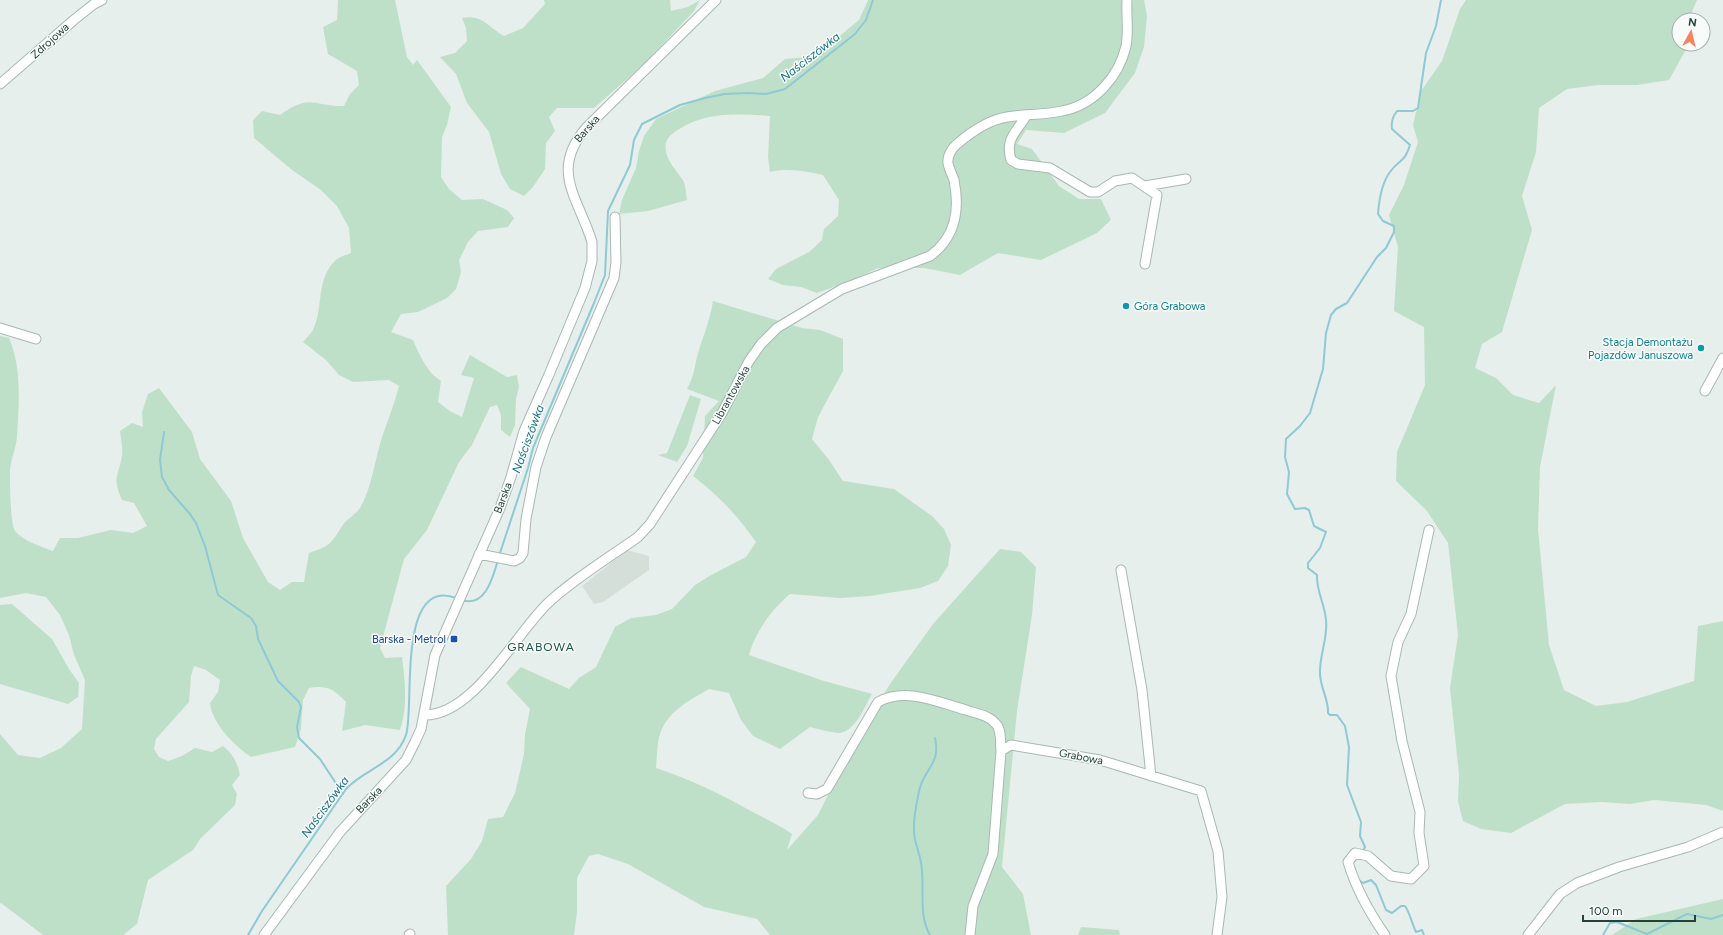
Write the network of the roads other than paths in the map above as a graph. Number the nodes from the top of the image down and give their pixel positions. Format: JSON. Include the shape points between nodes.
{"nodes":[{"id":1,"x":102,"y":0,"type":"edge"},
{"id":2,"x":716,"y":0,"type":"edge"},
{"id":3,"x":1127,"y":0,"type":"edge"},
{"id":4,"x":0,"y":84,"type":"edge"},
{"id":5,"x":1026,"y":116,"type":"junction"},
{"id":6,"x":1186,"y":179,"type":"dead end"},
{"id":7,"x":1145,"y":186,"type":"junction"},
{"id":8,"x":614,"y":217,"type":"dead end"},
{"id":9,"x":1145,"y":264,"type":"dead end"},
{"id":10,"x":0,"y":328,"type":"edge"},
{"id":11,"x":36,"y":339,"type":"dead end"},
{"id":12,"x":1723,"y":358,"type":"edge"},
{"id":13,"x":1705,"y":390,"type":"dead end"},
{"id":14,"x":1429,"y":530,"type":"dead end"},
{"id":15,"x":479,"y":554,"type":"junction"},
{"id":16,"x":1121,"y":570,"type":"dead end"},
{"id":17,"x":424,"y":715,"type":"junction"},
{"id":18,"x":1001,"y":751,"type":"junction"},
{"id":19,"x":1151,"y":776,"type":"junction"},
{"id":20,"x":808,"y":793,"type":"dead end"},
{"id":21,"x":1723,"y":832,"type":"edge"},
{"id":22,"x":264,"y":935,"type":"edge"},
{"id":23,"x":970,"y":935,"type":"edge"},
{"id":24,"x":1216,"y":935,"type":"edge"},
{"id":25,"x":1385,"y":935,"type":"edge"},
{"id":26,"x":1528,"y":935,"type":"edge"}],
"edges":[{"from":1,"to":4,"type":"street","name":"Zdrojowa","via":[[75,19]]},
{"from":2,"to":15,"type":"street","name":"Barska","via":[[586,127],[572,147],[568,178],[592,242],[590,271],[566,336],[524,431],[504,496]]},
{"from":3,"to":5,"type":"street","name":"Librantowska","via":[[1126,45],[1108,84],[1094,97],[1076,107]]},
{"from":5,"to":7,"type":"street","via":[[1011,137],[1008,148],[1011,160],[1018,164],[1050,168],[1090,192],[1098,192],[1115,181],[1132,178]]},
{"from":5,"to":17,"type":"street","name":"Librantowska","via":[[1007,117],[988,124],[970,133],[954,146],[948,163],[956,192],[954,223],[949,239],[940,249],[930,256],[842,289],[777,328],[749,361],[722,414],[650,524],[638,537],[547,604],[475,690],[443,713]]},
{"from":6,"to":7,"type":"street"},
{"from":7,"to":9,"type":"street","via":[[1157,195]]},
{"from":8,"to":15,"type":"street","via":[[614,278],[546,437],[536,467],[526,519],[523,552],[520,558],[514,561]]},
{"from":10,"to":11,"type":"street"},
{"from":12,"to":13,"type":"street"},
{"from":14,"to":25,"type":"street","via":[[1411,614],[1398,642],[1391,676],[1402,741],[1420,812],[1418,833],[1424,866],[1411,879],[1392,876],[1368,856],[1355,853],[1348,862],[1354,882]]},
{"from":15,"to":17,"type":"street","name":"Barska","via":[[435,655]]},
{"from":16,"to":19,"type":"street","via":[[1142,690]]},
{"from":17,"to":22,"type":"street","name":"Barska","via":[[421,729],[406,760],[344,828]]},
{"from":18,"to":19,"type":"street","name":"Grabowa","via":[[1011,745],[1032,748],[1100,760]]},
{"from":18,"to":20,"type":"street","via":[[997,725],[982,715],[927,698],[894,696],[878,702],[827,789],[816,794]]},
{"from":18,"to":23,"type":"street","via":[[993,854],[973,906]]},
{"from":19,"to":24,"type":"street","name":"Grabowa","via":[[1201,790],[1218,851],[1222,897]]},
{"from":21,"to":26,"type":"street","via":[[1577,883],[1560,894]]}]}
